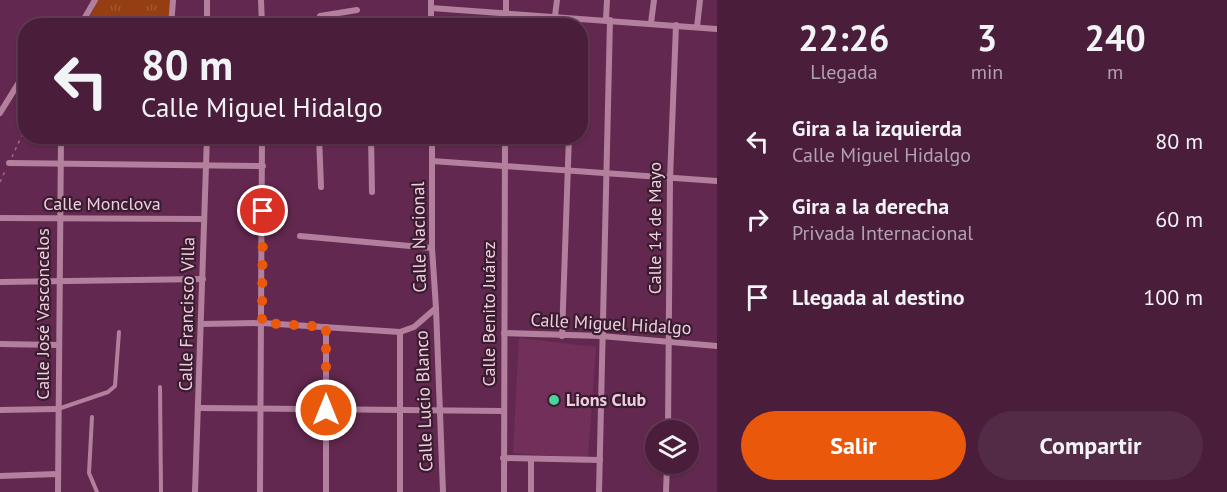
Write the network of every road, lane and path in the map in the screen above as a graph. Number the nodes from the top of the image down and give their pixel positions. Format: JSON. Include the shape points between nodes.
{"nodes":[{"id":1,"x":95,"y":0,"type":"edge"},
{"id":2,"x":173,"y":0,"type":"edge"},
{"id":3,"x":207,"y":0,"type":"edge"},
{"id":4,"x":261,"y":0,"type":"edge"},
{"id":5,"x":431,"y":0,"type":"edge"},
{"id":6,"x":506,"y":0,"type":"edge"},
{"id":7,"x":557,"y":0,"type":"edge"},
{"id":8,"x":608,"y":0,"type":"edge"},
{"id":9,"x":654,"y":0,"type":"edge"},
{"id":10,"x":700,"y":0,"type":"edge"},
{"id":11,"x":431,"y":8,"type":"junction"},
{"id":12,"x":357,"y":10,"type":"dead end"},
{"id":13,"x":506,"y":12,"type":"junction"},
{"id":14,"x":555,"y":16,"type":"junction"},
{"id":15,"x":570,"y":16,"type":"joint"},
{"id":16,"x":85,"y":18,"type":"edge"},
{"id":17,"x":172,"y":18,"type":"edge"},
{"id":18,"x":207,"y":18,"type":"edge"},
{"id":19,"x":262,"y":18,"type":"edge"},
{"id":20,"x":318,"y":18,"type":"edge"},
{"id":21,"x":431,"y":18,"type":"edge"},
{"id":22,"x":506,"y":18,"type":"edge"},
{"id":23,"x":608,"y":20,"type":"junction"},
{"id":24,"x":651,"y":23,"type":"junction"},
{"id":25,"x":676,"y":25,"type":"junction"},
{"id":26,"x":697,"y":27,"type":"junction"},
{"id":27,"x":717,"y":29,"type":"edge"},
{"id":28,"x":18,"y":84,"type":"edge"},
{"id":29,"x":0,"y":113,"type":"edge"},
{"id":30,"x":18,"y":143,"type":"edge"},
{"id":31,"x":61,"y":144,"type":"edge"},
{"id":32,"x":207,"y":144,"type":"edge"},
{"id":33,"x":262,"y":144,"type":"edge"},
{"id":34,"x":320,"y":144,"type":"edge"},
{"id":35,"x":371,"y":144,"type":"edge"},
{"id":36,"x":432,"y":144,"type":"edge"},
{"id":37,"x":505,"y":144,"type":"edge"},
{"id":38,"x":568,"y":144,"type":"edge"},
{"id":39,"x":61,"y":162,"type":"junction"},
{"id":40,"x":432,"y":162,"type":"junction"},
{"id":41,"x":9,"y":163,"type":"junction"},
{"id":42,"x":207,"y":165,"type":"junction"},
{"id":43,"x":504,"y":165,"type":"junction"},
{"id":44,"x":263,"y":166,"type":"junction"},
{"id":45,"x":568,"y":171,"type":"junction"},
{"id":46,"x":606,"y":175,"type":"junction"},
{"id":47,"x":670,"y":179,"type":"junction"},
{"id":48,"x":717,"y":181,"type":"edge"},
{"id":49,"x":0,"y":182,"type":"edge"},
{"id":50,"x":321,"y":187,"type":"dead end"},
{"id":51,"x":372,"y":192,"type":"dead end"},
{"id":52,"x":0,"y":218,"type":"edge"},
{"id":53,"x":204,"y":219,"type":"junction"},
{"id":54,"x":58,"y":220,"type":"junction"},
{"id":55,"x":300,"y":236,"type":"dead end"},
{"id":56,"x":432,"y":248,"type":"junction"},
{"id":57,"x":203,"y":279,"type":"junction"},
{"id":58,"x":58,"y":280,"type":"junction"},
{"id":59,"x":0,"y":282,"type":"edge"},
{"id":60,"x":436,"y":308,"type":"junction"},
{"id":61,"x":262,"y":323,"type":"junction"},
{"id":62,"x":202,"y":324,"type":"junction"},
{"id":63,"x":326,"y":327,"type":"junction"},
{"id":64,"x":119,"y":332,"type":"dead end"},
{"id":65,"x":400,"y":332,"type":"junction"},
{"id":66,"x":504,"y":333,"type":"junction"},
{"id":67,"x":562,"y":336,"type":"junction"},
{"id":68,"x":601,"y":336,"type":"junction"},
{"id":69,"x":670,"y":342,"type":"junction"},
{"id":70,"x":0,"y":344,"type":"edge"},
{"id":71,"x":58,"y":345,"type":"junction"},
{"id":72,"x":717,"y":346,"type":"edge"},
{"id":73,"x":160,"y":387,"type":"dead end"},
{"id":74,"x":200,"y":408,"type":"junction"},
{"id":75,"x":57,"y":409,"type":"junction"},
{"id":76,"x":262,"y":409,"type":"junction"},
{"id":77,"x":0,"y":410,"type":"edge"},
{"id":78,"x":326,"y":410,"type":"junction"},
{"id":79,"x":399,"y":411,"type":"junction"},
{"id":80,"x":439,"y":411,"type":"junction"},
{"id":81,"x":503,"y":411,"type":"junction"},
{"id":82,"x":92,"y":417,"type":"dead end"},
{"id":83,"x":668,"y":420,"type":"edge"},
{"id":84,"x":503,"y":458,"type":"junction"},
{"id":85,"x":531,"y":460,"type":"junction"},
{"id":86,"x":600,"y":460,"type":"junction"},
{"id":87,"x":57,"y":474,"type":"junction"},
{"id":88,"x":667,"y":474,"type":"edge"},
{"id":89,"x":0,"y":476,"type":"edge"},
{"id":90,"x":58,"y":492,"type":"edge"},
{"id":91,"x":97,"y":492,"type":"edge"},
{"id":92,"x":161,"y":492,"type":"edge"},
{"id":93,"x":195,"y":492,"type":"edge"},
{"id":94,"x":260,"y":492,"type":"edge"},
{"id":95,"x":326,"y":492,"type":"edge"},
{"id":96,"x":400,"y":492,"type":"edge"},
{"id":97,"x":442,"y":492,"type":"edge"},
{"id":98,"x":504,"y":492,"type":"edge"},
{"id":99,"x":531,"y":492,"type":"edge"},
{"id":100,"x":599,"y":492,"type":"edge"},
{"id":101,"x":666,"y":492,"type":"edge"}],
"edges":[{"from":1,"to":16,"type":"street"},
{"from":2,"to":17,"type":"street"},
{"from":3,"to":18,"type":"street"},
{"from":4,"to":19,"type":"street"},
{"from":5,"to":11,"type":"street"},
{"from":6,"to":13,"type":"street"},
{"from":7,"to":14,"type":"street"},
{"from":8,"to":23,"type":"street"},
{"from":9,"to":24,"type":"street"},
{"from":10,"to":26,"type":"street"},
{"from":11,"to":13,"type":"street"},
{"from":11,"to":21,"type":"street"},
{"from":12,"to":20,"type":"street"},
{"from":13,"to":14,"type":"street"},
{"from":13,"to":22,"type":"street"},
{"from":14,"to":15,"type":"street"},
{"from":15,"to":23,"type":"street"},
{"from":23,"to":24,"type":"street"},
{"from":23,"to":46,"type":"street"},
{"from":24,"to":25,"type":"street"},
{"from":25,"to":26,"type":"street"},
{"from":25,"to":47,"type":"street","name":"Calle 14 de Mayo"},
{"from":26,"to":27,"type":"street"},
{"from":28,"to":29,"type":"street"},
{"from":30,"to":41,"type":"path"},
{"from":31,"to":39,"type":"street","name":"Calle José Vasconcelos"},
{"from":32,"to":42,"type":"street","name":"Calle Francisco Villa"},
{"from":33,"to":44,"type":"street"},
{"from":34,"to":50,"type":"street"},
{"from":35,"to":51,"type":"street"},
{"from":36,"to":40,"type":"street","name":"Calle Nacional"},
{"from":37,"to":43,"type":"street","name":"Calle Benito Juárez"},
{"from":38,"to":45,"type":"street"},
{"from":39,"to":41,"type":"street"},
{"from":39,"to":42,"type":"street"},
{"from":39,"to":54,"type":"street","name":"Calle José Vasconcelos"},
{"from":40,"to":43,"type":"street"},
{"from":40,"to":56,"type":"street","name":"Calle Nacional"},
{"from":41,"to":49,"type":"path"},
{"from":42,"to":44,"type":"street"},
{"from":42,"to":53,"type":"street","name":"Calle Francisco Villa"},
{"from":43,"to":45,"type":"street"},
{"from":43,"to":66,"type":"street","name":"Calle Benito Juárez"},
{"from":44,"to":61,"type":"street"},
{"from":45,"to":46,"type":"street"},
{"from":45,"to":67,"type":"street"},
{"from":46,"to":47,"type":"street"},
{"from":46,"to":68,"type":"street"},
{"from":47,"to":48,"type":"street"},
{"from":47,"to":69,"type":"street","name":"Calle 14 de Mayo"},
{"from":52,"to":54,"type":"street","name":"Calle Monclova"},
{"from":53,"to":54,"type":"street","name":"Calle Monclova"},
{"from":53,"to":57,"type":"street","name":"Calle Francisco Villa"},
{"from":54,"to":58,"type":"street","name":"Calle José Vasconcelos"},
{"from":55,"to":56,"type":"street"},
{"from":56,"to":60,"type":"street","name":"Calle Nacional"},
{"from":57,"to":58,"type":"street"},
{"from":57,"to":62,"type":"street","name":"Calle Francisco Villa"},
{"from":58,"to":59,"type":"street"},
{"from":58,"to":71,"type":"street","name":"Calle José Vasconcelos"},
{"from":60,"to":65,"type":"street","name":"Calle Nacional","via":[[414,327]]},
{"from":60,"to":80,"type":"street","name":"Calle Lucio Blanco"},
{"from":61,"to":62,"type":"street"},
{"from":61,"to":63,"type":"street"},
{"from":61,"to":76,"type":"street"},
{"from":62,"to":74,"type":"street","name":"Calle Francisco Villa"},
{"from":63,"to":65,"type":"street"},
{"from":63,"to":78,"type":"street"},
{"from":64,"to":75,"type":"lane","via":[[115,386]]},
{"from":65,"to":79,"type":"street"},
{"from":66,"to":67,"type":"street","name":"Calle Miguel Hidalgo"},
{"from":66,"to":81,"type":"street","name":"Calle Benito Juárez"},
{"from":67,"to":68,"type":"street","name":"Calle Miguel Hidalgo"},
{"from":68,"to":69,"type":"street","name":"Calle Miguel Hidalgo"},
{"from":68,"to":86,"type":"street"},
{"from":69,"to":72,"type":"street","name":"Calle Miguel Hidalgo"},
{"from":69,"to":83,"type":"street","name":"Calle 14 de Mayo"},
{"from":70,"to":71,"type":"street"},
{"from":71,"to":75,"type":"street","name":"Calle José Vasconcelos"},
{"from":73,"to":92,"type":"lane"},
{"from":74,"to":76,"type":"street"},
{"from":74,"to":93,"type":"street","name":"Calle Francisco Villa"},
{"from":75,"to":77,"type":"street"},
{"from":75,"to":87,"type":"street","name":"Calle José Vasconcelos"},
{"from":76,"to":78,"type":"street"},
{"from":76,"to":94,"type":"street"},
{"from":78,"to":79,"type":"street"},
{"from":78,"to":95,"type":"street"},
{"from":79,"to":80,"type":"street"},
{"from":79,"to":96,"type":"street"},
{"from":80,"to":81,"type":"street"},
{"from":80,"to":97,"type":"street","name":"Calle Lucio Blanco"},
{"from":81,"to":84,"type":"street","name":"Calle Benito Juárez"},
{"from":82,"to":91,"type":"lane","via":[[89,472]]},
{"from":84,"to":85,"type":"street"},
{"from":84,"to":98,"type":"street","name":"Calle Benito Juárez"},
{"from":85,"to":86,"type":"street"},
{"from":85,"to":99,"type":"street"},
{"from":86,"to":100,"type":"street"},
{"from":87,"to":89,"type":"street"},
{"from":87,"to":90,"type":"street","name":"Calle José Vasconcelos"},
{"from":88,"to":101,"type":"street"}]}
